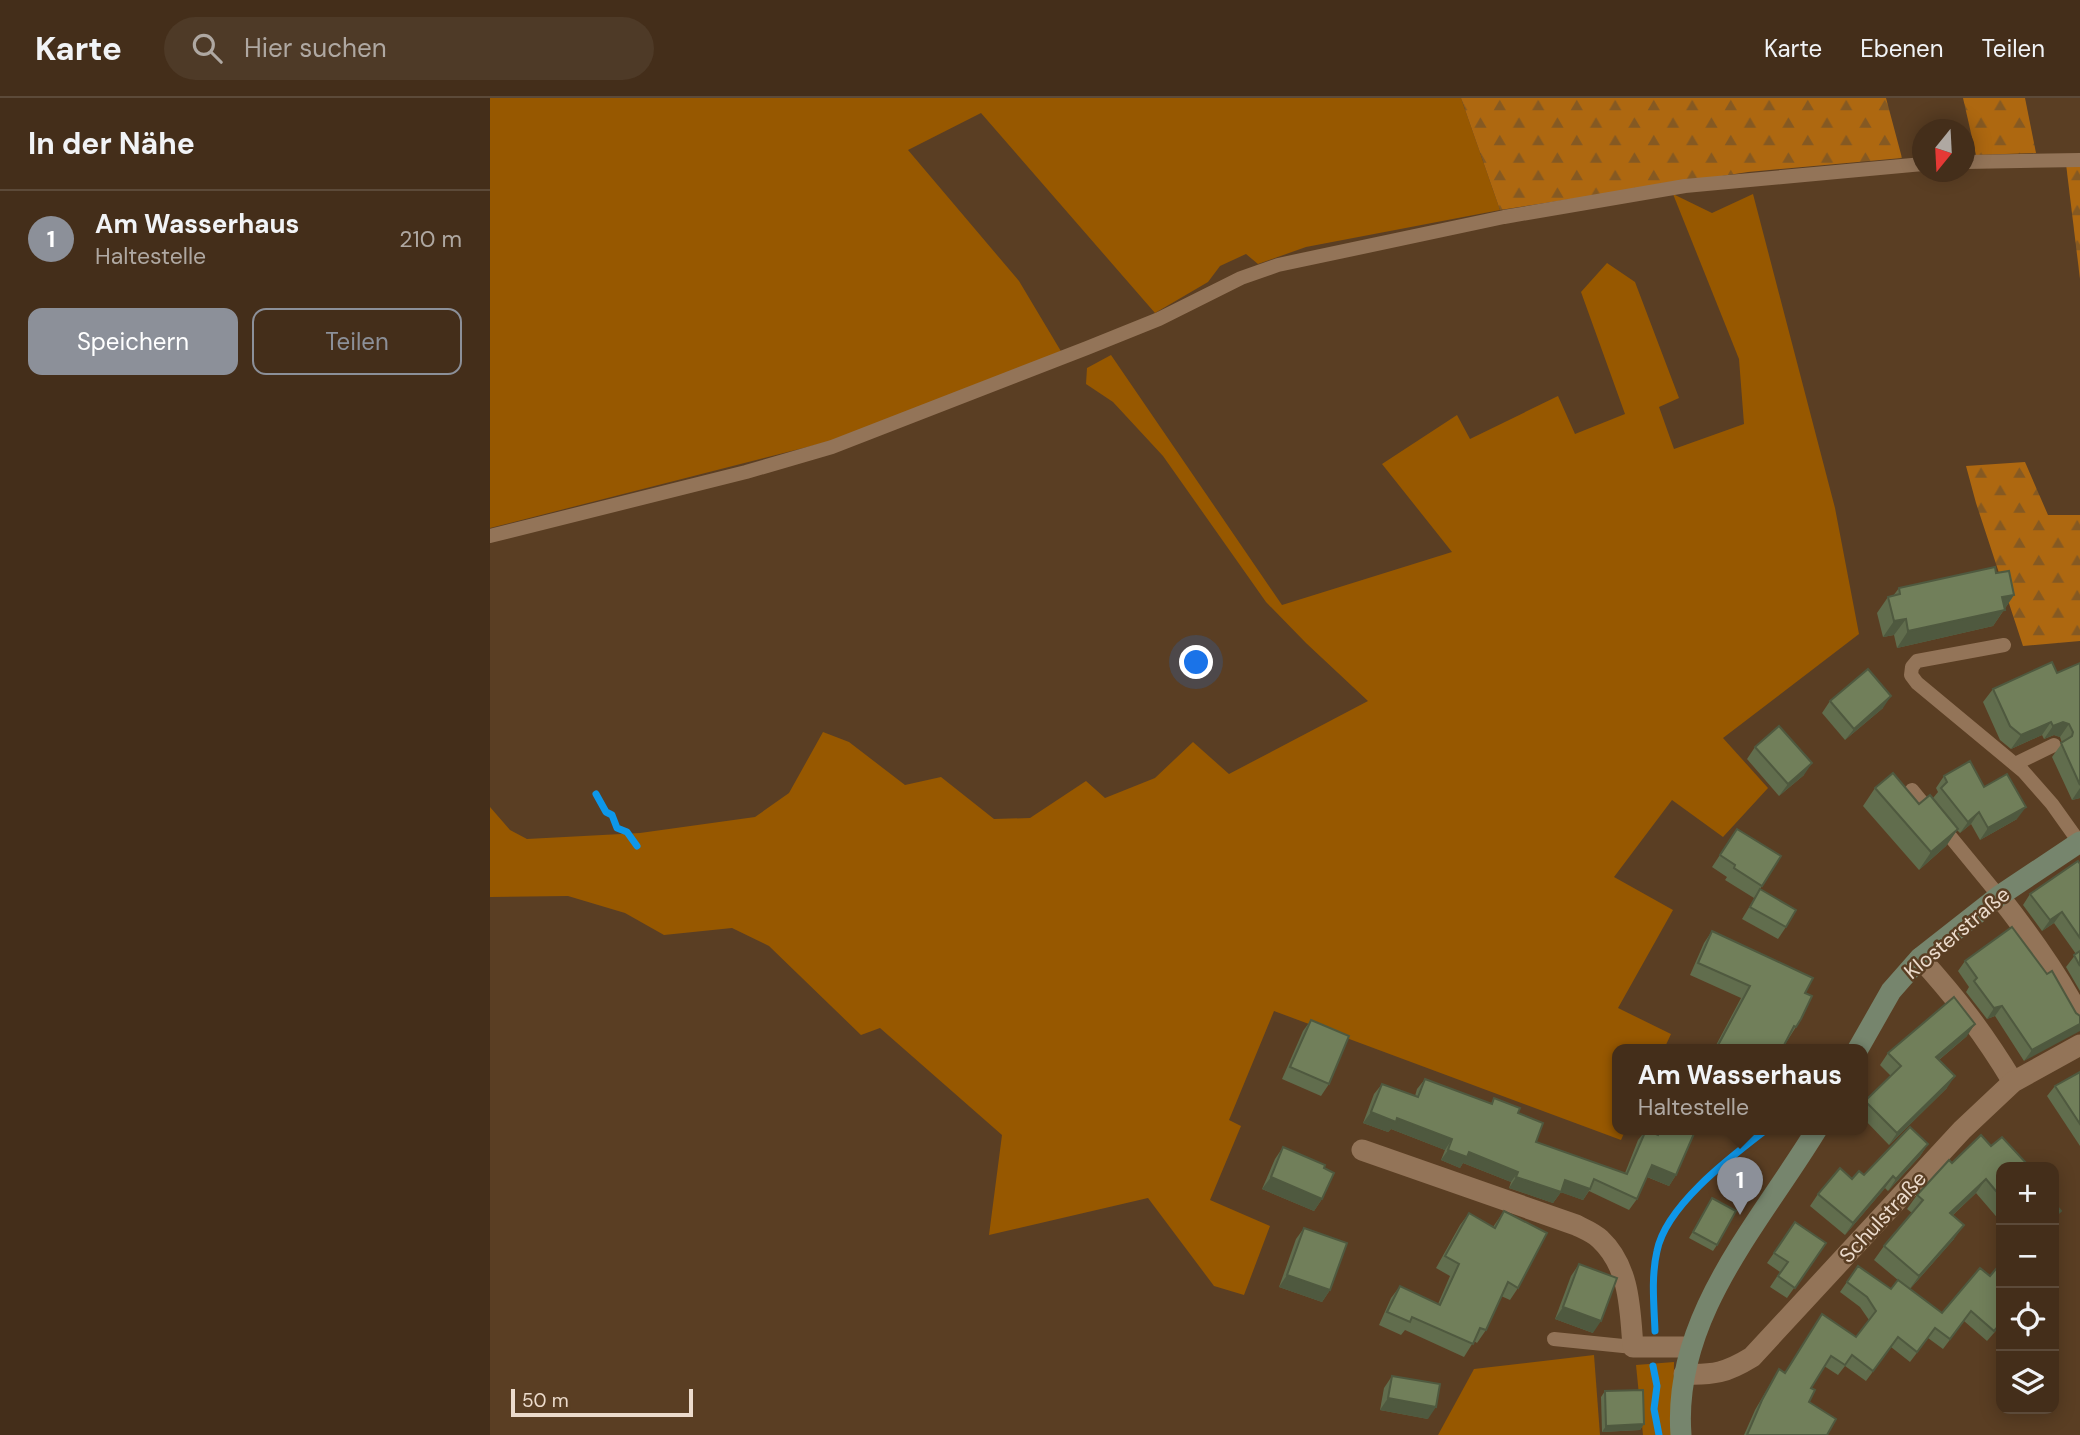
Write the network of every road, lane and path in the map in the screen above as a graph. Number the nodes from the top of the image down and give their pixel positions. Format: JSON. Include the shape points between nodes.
{"nodes":[{"id":1,"x":2080,"y":160,"type":"edge"},
{"id":2,"x":1975,"y":162,"type":"edge"},
{"id":3,"x":1912,"y":165,"type":"edge"},
{"id":4,"x":490,"y":536,"type":"edge"},
{"id":5,"x":2004,"y":645,"type":"dead end"},
{"id":6,"x":2053,"y":745,"type":"dead end"},
{"id":7,"x":2015,"y":764,"type":"junction"},
{"id":8,"x":1912,"y":790,"type":"dead end"},
{"id":9,"x":2079,"y":842,"type":"edge"},
{"id":10,"x":1998,"y":896,"type":"junction"},
{"id":11,"x":1920,"y":958,"type":"junction"},
{"id":12,"x":2074,"y":992,"type":"edge"},
{"id":13,"x":2080,"y":1017,"type":"edge"},
{"id":14,"x":1861,"y":1044,"type":"edge"},
{"id":15,"x":2080,"y":1045,"type":"edge"},
{"id":16,"x":2013,"y":1082,"type":"junction"},
{"id":17,"x":1813,"y":1135,"type":"edge"},
{"id":18,"x":1362,"y":1150,"type":"dead end"},
{"id":19,"x":1555,"y":1339,"type":"dead end"},
{"id":20,"x":1636,"y":1347,"type":"junction"},
{"id":21,"x":1684,"y":1347,"type":"junction"},
{"id":22,"x":1684,"y":1374,"type":"junction"},
{"id":23,"x":1681,"y":1435,"type":"edge"}],
"edges":[{"from":1,"to":2,"type":"lane"},
{"from":3,"to":4,"type":"lane","via":[[1685,186],[1504,217],[1278,265],[1159,319],[832,447]]},
{"from":5,"to":7,"type":"lane","via":[[1917,661],[1911,675]]},
{"from":6,"to":7,"type":"lane"},
{"from":7,"to":9,"type":"lane"},
{"from":8,"to":10,"type":"lane"},
{"from":9,"to":10,"type":"street","name":"Klosterstraße"},
{"from":10,"to":11,"type":"street","name":"Klosterstraße"},
{"from":10,"to":12,"type":"street"},
{"from":11,"to":14,"type":"street","name":"Klosterstraße","via":[[1891,990]]},
{"from":11,"to":16,"type":"street","via":[[1971,1017]]},
{"from":12,"to":13,"type":"street"},
{"from":15,"to":16,"type":"street","name":"Schulstraße"},
{"from":16,"to":22,"type":"street","name":"Schulstraße","via":[[1962,1130],[1752,1357],[1709,1375]]},
{"from":17,"to":21,"type":"street","via":[[1713,1292]]},
{"from":18,"to":20,"type":"street","via":[[1576,1225],[1599,1238],[1618,1261],[1628,1290]]},
{"from":19,"to":20,"type":"lane"},
{"from":20,"to":21,"type":"street"},
{"from":21,"to":22,"type":"street"},
{"from":22,"to":23,"type":"street"}]}
